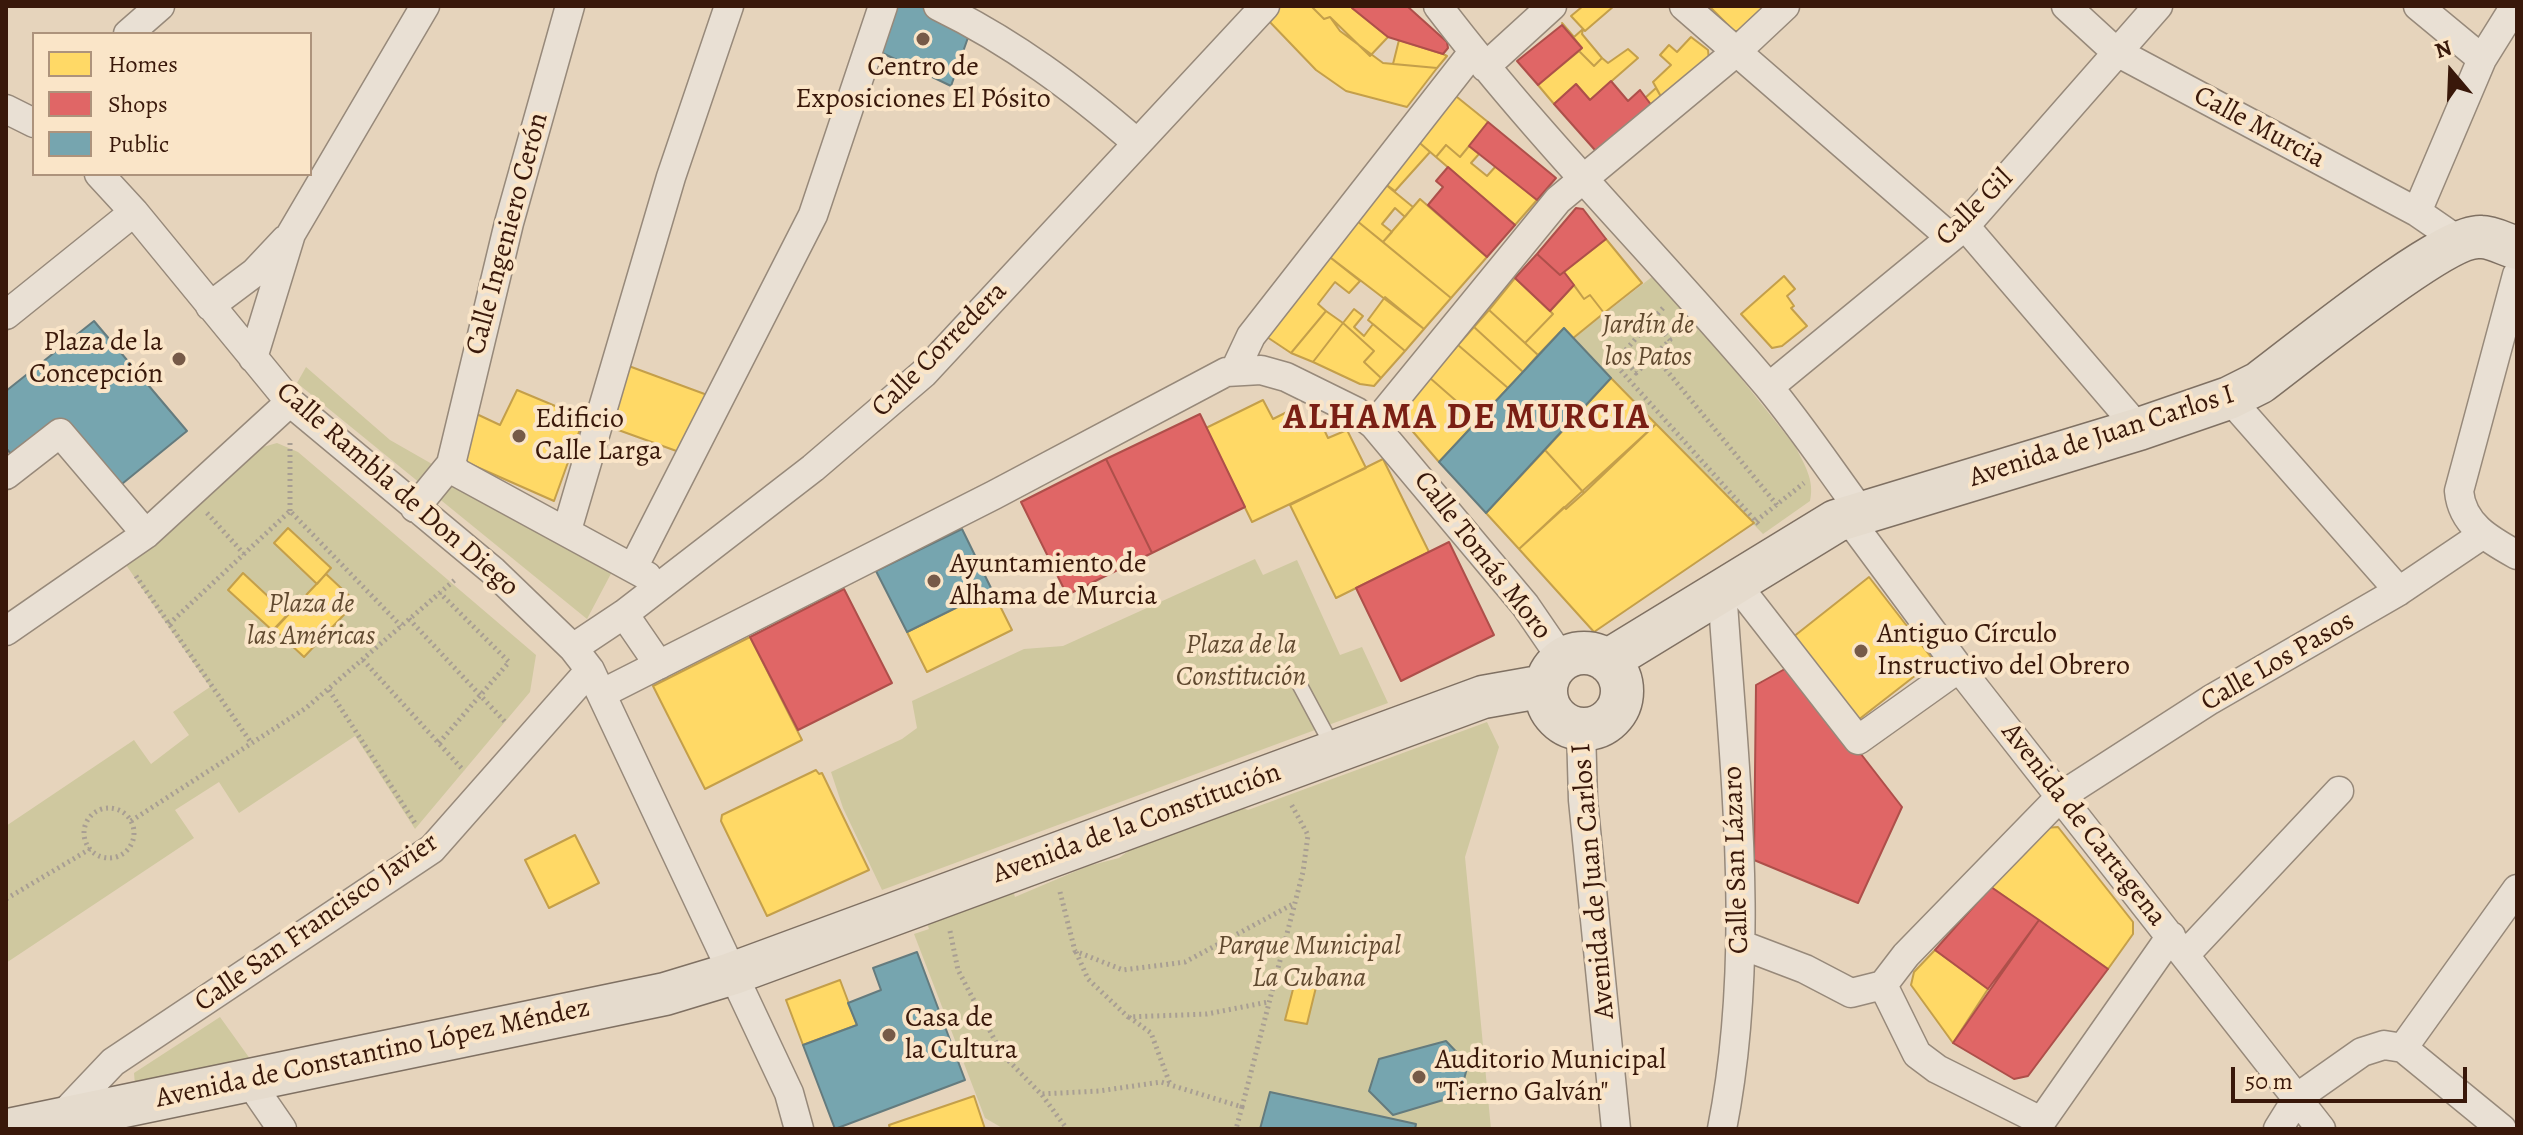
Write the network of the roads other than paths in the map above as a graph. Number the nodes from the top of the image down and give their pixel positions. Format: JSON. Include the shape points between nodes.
{"nodes":[{"id":1,"x":160,"y":6,"type":"edge"},
{"id":2,"x":425,"y":6,"type":"edge"},
{"id":3,"x":570,"y":6,"type":"edge"},
{"id":4,"x":729,"y":6,"type":"edge"},
{"id":5,"x":883,"y":6,"type":"edge"},
{"id":6,"x":938,"y":6,"type":"edge"},
{"id":7,"x":1265,"y":6,"type":"edge"},
{"id":8,"x":1438,"y":6,"type":"edge"},
{"id":9,"x":1552,"y":6,"type":"edge"},
{"id":10,"x":1684,"y":6,"type":"edge"},
{"id":11,"x":1785,"y":6,"type":"edge"},
{"id":12,"x":2066,"y":6,"type":"edge"},
{"id":13,"x":2158,"y":6,"type":"edge"},
{"id":14,"x":2418,"y":6,"type":"edge"},
{"id":15,"x":2515,"y":6,"type":"edge"},
{"id":16,"x":130,"y":32,"type":"edge"},
{"id":17,"x":2115,"y":51,"type":"junction"},
{"id":18,"x":1736,"y":52,"type":"junction"},
{"id":19,"x":1479,"y":59,"type":"junction"},
{"id":20,"x":2482,"y":59,"type":"junction"},
{"id":21,"x":1137,"y":143,"type":"junction"},
{"id":22,"x":101,"y":176,"type":"edge"},
{"id":23,"x":1587,"y":179,"type":"junction"},
{"id":24,"x":134,"y":212,"type":"junction"},
{"id":25,"x":2417,"y":212,"type":"junction"},
{"id":26,"x":1958,"y":231,"type":"junction"},
{"id":27,"x":291,"y":234,"type":"junction"},
{"id":28,"x":2459,"y":241,"type":"junction"},
{"id":29,"x":2517,"y":248,"type":"edge"},
{"id":30,"x":2517,"y":275,"type":"edge"},
{"id":31,"x":210,"y":306,"type":"junction"},
{"id":32,"x":6,"y":315,"type":"edge"},
{"id":33,"x":253,"y":358,"type":"junction"},
{"id":34,"x":1235,"y":370,"type":"junction"},
{"id":35,"x":1769,"y":387,"type":"junction"},
{"id":36,"x":2229,"y":398,"type":"junction"},
{"id":37,"x":290,"y":402,"type":"junction"},
{"id":38,"x":1374,"y":425,"type":"junction"},
{"id":39,"x":2139,"y":429,"type":"junction"},
{"id":40,"x":451,"y":464,"type":"junction"},
{"id":41,"x":6,"y":475,"type":"edge"},
{"id":42,"x":415,"y":508,"type":"junction"},
{"id":43,"x":1855,"y":515,"type":"junction"},
{"id":44,"x":567,"y":530,"type":"junction"},
{"id":45,"x":146,"y":534,"type":"junction"},
{"id":46,"x":2482,"y":535,"type":"junction"},
{"id":47,"x":2517,"y":555,"type":"edge"},
{"id":48,"x":634,"y":566,"type":"junction"},
{"id":49,"x":1728,"y":585,"type":"junction"},
{"id":50,"x":662,"y":586,"type":"junction"},
{"id":51,"x":2399,"y":591,"type":"junction"},
{"id":52,"x":624,"y":614,"type":"junction"},
{"id":53,"x":6,"y":631,"type":"edge"},
{"id":54,"x":659,"y":665,"type":"junction"},
{"id":55,"x":1959,"y":668,"type":"junction"},
{"id":56,"x":589,"y":671,"type":"junction"},
{"id":57,"x":1554,"y":673,"type":"junction"},
{"id":58,"x":1615,"y":676,"type":"junction"},
{"id":59,"x":1297,"y":680,"type":"dead end"},
{"id":60,"x":1581,"y":729,"type":"junction"},
{"id":61,"x":1335,"y":751,"type":"junction"},
{"id":62,"x":2339,"y":791,"type":"dead end"},
{"id":63,"x":2061,"y":796,"type":"junction"},
{"id":64,"x":2517,"y":889,"type":"edge"},
{"id":65,"x":1742,"y":945,"type":"junction"},
{"id":66,"x":2178,"y":946,"type":"junction"},
{"id":67,"x":731,"y":974,"type":"junction"},
{"id":68,"x":1883,"y":985,"type":"junction"},
{"id":69,"x":2403,"y":1048,"type":"junction"},
{"id":70,"x":249,"y":1081,"type":"junction"},
{"id":71,"x":2298,"y":1097,"type":"junction"},
{"id":72,"x":58,"y":1120,"type":"junction"},
{"id":73,"x":2039,"y":1125,"type":"edge"},
{"id":74,"x":13,"y":1129,"type":"edge"},
{"id":75,"x":282,"y":1129,"type":"edge"},
{"id":76,"x":799,"y":1129,"type":"edge"},
{"id":77,"x":1616,"y":1129,"type":"edge"},
{"id":78,"x":1722,"y":1129,"type":"edge"},
{"id":79,"x":2278,"y":1129,"type":"edge"},
{"id":80,"x":2321,"y":1129,"type":"edge"},
{"id":81,"x":2502,"y":1129,"type":"edge"}],
"edges":[{"from":1,"to":16,"type":"street"},
{"from":2,"to":27,"type":"street"},
{"from":3,"to":40,"type":"street","name":"Calle Ingeniero Cerón","via":[[509,223]]},
{"from":4,"to":44,"type":"street","via":[[671,177]]},
{"from":5,"to":48,"type":"street","via":[[813,215]]},
{"from":6,"to":21,"type":"street","via":[[988,30],[1072,87]]},
{"from":7,"to":21,"type":"street","name":"Calle Corredera"},
{"from":8,"to":19,"type":"street","name":"Avenida de Cartagena"},
{"from":9,"to":19,"type":"street"},
{"from":10,"to":18,"type":"street"},
{"from":11,"to":18,"type":"street"},
{"from":12,"to":17,"type":"street","name":"Calle Murcia"},
{"from":13,"to":17,"type":"street","name":"Calle Gil"},
{"from":14,"to":20,"type":"street"},
{"from":15,"to":20,"type":"street"},
{"from":17,"to":25,"type":"street","name":"Calle Murcia"},
{"from":17,"to":26,"type":"street","name":"Calle Gil"},
{"from":18,"to":23,"type":"street"},
{"from":18,"to":26,"type":"street"},
{"from":19,"to":23,"type":"street","name":"Avenida de Cartagena"},
{"from":19,"to":34,"type":"street","via":[[1251,336]]},
{"from":20,"to":25,"type":"street"},
{"from":21,"to":50,"type":"street","name":"Calle Corredera","via":[[924,373]]},
{"from":22,"to":24,"type":"street","name":"Calle Rambla de Don Diego"},
{"from":23,"to":35,"type":"street","name":"Avenida de Cartagena"},
{"from":23,"to":38,"type":"street","via":[[1558,200]]},
{"from":24,"to":31,"type":"street","name":"Calle Rambla de Don Diego"},
{"from":24,"to":32,"type":"street"},
{"from":25,"to":28,"type":"street","name":"Calle Murcia"},
{"from":26,"to":35,"type":"street","name":"Calle Gil"},
{"from":26,"to":39,"type":"street"},
{"from":27,"to":31,"type":"street","via":[[254,273]]},
{"from":27,"to":33,"type":"street"},
{"from":28,"to":29,"type":"main road","via":[[2481,237]]},
{"from":28,"to":36,"type":"main road","name":"Avenida de Juan Carlos I","via":[[2421,261],[2259,383]]},
{"from":30,"to":46,"type":"street","via":[[2459,491],[2460,502]]},
{"from":31,"to":33,"type":"street","name":"Calle Rambla de Don Diego"},
{"from":33,"to":37,"type":"street","name":"Calle Rambla de Don Diego"},
{"from":34,"to":38,"type":"street","name":"Calle Tomás Moro","via":[[1286,377]]},
{"from":34,"to":54,"type":"street"},
{"from":35,"to":43,"type":"street","name":"Avenida de Cartagena"},
{"from":36,"to":39,"type":"main road","name":"Avenida de Juan Carlos I"},
{"from":36,"to":51,"type":"street"},
{"from":37,"to":42,"type":"street","name":"Calle Rambla de Don Diego"},
{"from":37,"to":45,"type":"street"},
{"from":38,"to":57,"type":"street","name":"Calle Tomás Moro","via":[[1525,605]]},
{"from":39,"to":43,"type":"main road","name":"Avenida de Juan Carlos I"},
{"from":40,"to":42,"type":"street"},
{"from":40,"to":44,"type":"street","name":"Calle Rambla de Don Diego","via":[[458,473]]},
{"from":41,"to":45,"type":"street","via":[[60,433]]},
{"from":42,"to":56,"type":"street","name":"Calle Rambla de Don Diego","via":[[479,559]]},
{"from":43,"to":49,"type":"main road","name":"Avenida de Juan Carlos I","via":[[1768,538]]},
{"from":43,"to":55,"type":"street","name":"Avenida de Cartagena"},
{"from":44,"to":48,"type":"street","name":"Calle Rambla de Don Diego"},
{"from":45,"to":53,"type":"street"},
{"from":46,"to":47,"type":"street"},
{"from":46,"to":51,"type":"street","name":"Calle Los Pasos"},
{"from":48,"to":50,"type":"street","name":"Calle Rambla de Don Diego"},
{"from":49,"to":55,"type":"street","via":[[1858,740]]},
{"from":49,"to":58,"type":"main road","name":"Avenida de Juan Carlos I"},
{"from":49,"to":65,"type":"street","name":"Calle San Lázaro"},
{"from":50,"to":52,"type":"street","name":"Calle Corredera"},
{"from":51,"to":63,"type":"street","name":"Calle Los Pasos","via":[[2210,700]]},
{"from":52,"to":54,"type":"street"},
{"from":52,"to":56,"type":"street","name":"Calle Corredera"},
{"from":54,"to":56,"type":"street"},
{"from":55,"to":63,"type":"street","name":"Avenida de Cartagena"},
{"from":56,"to":67,"type":"street"},
{"from":56,"to":72,"type":"street","name":"Calle San Francisco Javier","via":[[432,849],[113,1062]]},
{"from":57,"to":58,"type":"main road","via":[[1580,653]]},
{"from":57,"to":60,"type":"main road","via":[[1550,710],[1569,727]]},
{"from":57,"to":61,"type":"main road","name":"Avenida de la Constitución"},
{"from":58,"to":60,"type":"main road","via":[[1615,714],[1594,728]]},
{"from":59,"to":61,"type":"lane"},
{"from":60,"to":77,"type":"street","name":"Avenida de Juan Carlos I","via":[[1583,800]]},
{"from":61,"to":67,"type":"main road","name":"Avenida de la Constitución"},
{"from":62,"to":66,"type":"street"},
{"from":63,"to":66,"type":"street","name":"Avenida de Cartagena"},
{"from":63,"to":68,"type":"street","name":"Calle Los Pasos"},
{"from":64,"to":69,"type":"street"},
{"from":65,"to":68,"type":"street","via":[[1851,993]]},
{"from":65,"to":78,"type":"street","name":"Calle San Lázaro","via":[[1732,1078]]},
{"from":66,"to":71,"type":"street","name":"Avenida de Cartagena"},
{"from":66,"to":73,"type":"street"},
{"from":67,"to":70,"type":"main road","name":"Avenida de Constantino López Méndez","via":[[665,994]]},
{"from":67,"to":76,"type":"street","via":[[789,1093]]},
{"from":68,"to":73,"type":"street","via":[[1917,1054]]},
{"from":69,"to":71,"type":"street","via":[[2384,1045],[2362,1052]]},
{"from":69,"to":81,"type":"street"},
{"from":70,"to":72,"type":"main road","name":"Avenida de Constantino López Méndez"},
{"from":70,"to":75,"type":"street"},
{"from":71,"to":79,"type":"street"},
{"from":71,"to":80,"type":"street","name":"Avenida de Cartagena"},
{"from":72,"to":74,"type":"main road","name":"Avenida de Constantino López Méndez"}]}
